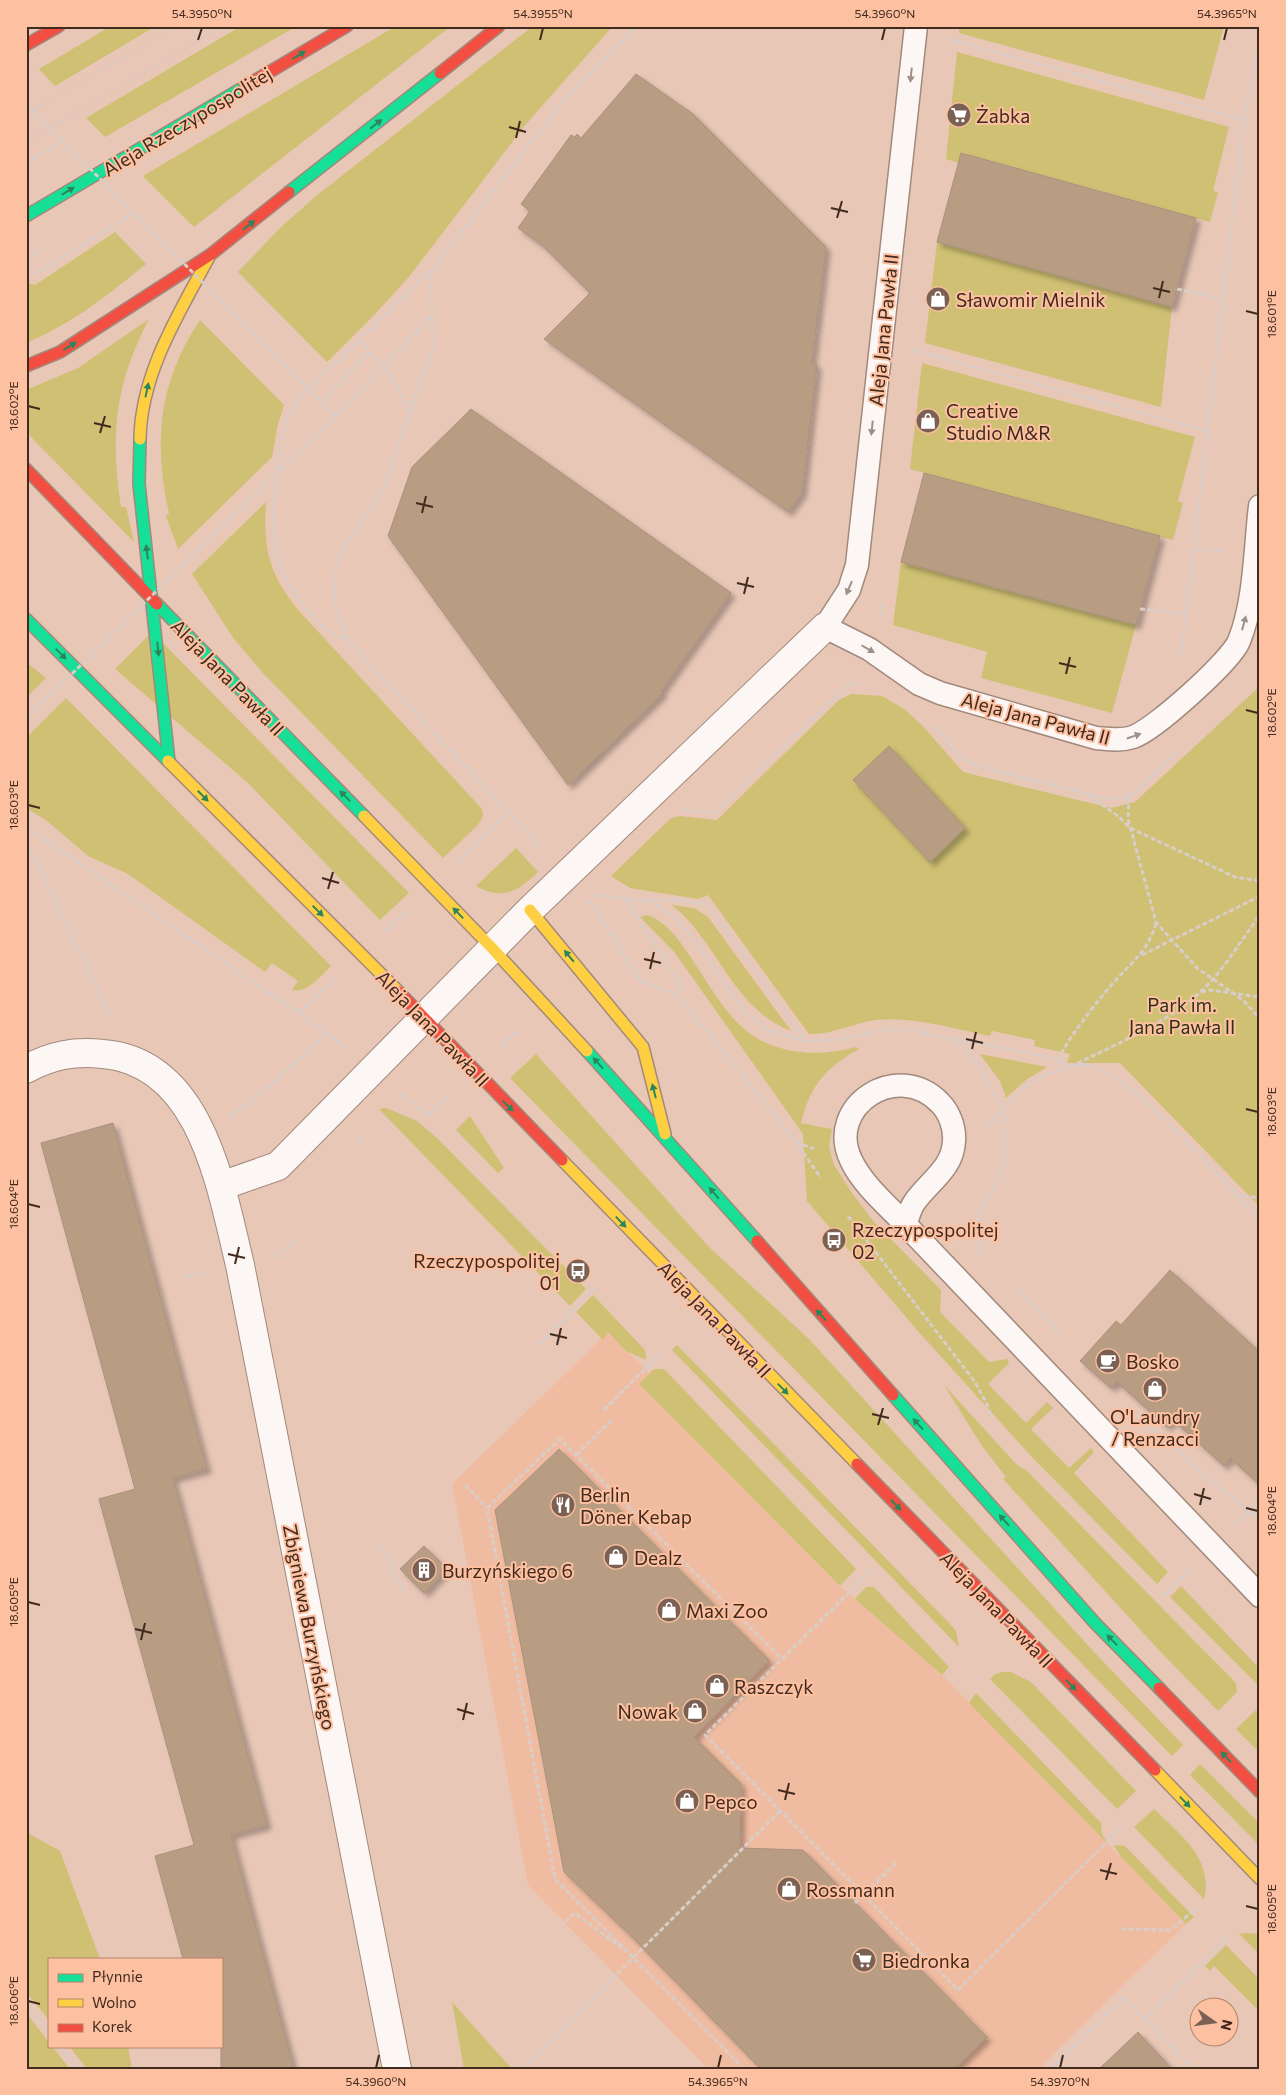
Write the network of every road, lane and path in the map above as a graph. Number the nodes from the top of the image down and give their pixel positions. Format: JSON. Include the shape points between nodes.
{"nodes":[{"id":1,"x":59,"y":26,"type":"edge"},
{"id":2,"x":347,"y":26,"type":"edge"},
{"id":3,"x":499,"y":26,"type":"edge"},
{"id":4,"x":636,"y":26,"type":"edge"},
{"id":5,"x":916,"y":26,"type":"edge"},
{"id":6,"x":948,"y":33,"type":"dead end"},
{"id":7,"x":947,"y":39,"type":"junction"},
{"id":8,"x":1260,"y":39,"type":"edge"},
{"id":9,"x":26,"y":45,"type":"edge"},
{"id":10,"x":946,"y":49,"type":"dead end"},
{"id":11,"x":26,"y":104,"type":"edge"},
{"id":12,"x":1244,"y":120,"type":"junction"},
{"id":13,"x":63,"y":141,"type":"junction"},
{"id":14,"x":26,"y":163,"type":"edge"},
{"id":15,"x":135,"y":213,"type":"junction"},
{"id":16,"x":26,"y":216,"type":"edge"},
{"id":17,"x":210,"y":255,"type":"junction"},
{"id":18,"x":26,"y":269,"type":"edge"},
{"id":19,"x":431,"y":271,"type":"junction"},
{"id":20,"x":1177,"y":289,"type":"dead end"},
{"id":21,"x":1223,"y":299,"type":"junction"},
{"id":22,"x":432,"y":316,"type":"junction"},
{"id":23,"x":360,"y":340,"type":"junction"},
{"id":24,"x":915,"y":340,"type":"dead end"},
{"id":25,"x":370,"y":352,"type":"junction"},
{"id":26,"x":924,"y":353,"type":"dead end"},
{"id":27,"x":913,"y":360,"type":"dead end"},
{"id":28,"x":26,"y":366,"type":"edge"},
{"id":29,"x":321,"y":402,"type":"junction"},
{"id":30,"x":411,"y":412,"type":"junction"},
{"id":31,"x":335,"y":416,"type":"junction"},
{"id":32,"x":1208,"y":431,"type":"junction"},
{"id":33,"x":26,"y":469,"type":"edge"},
{"id":34,"x":1260,"y":506,"type":"edge"},
{"id":35,"x":882,"y":596,"type":"dead end"},
{"id":36,"x":153,"y":600,"type":"junction"},
{"id":37,"x":1140,"y":609,"type":"dead end"},
{"id":38,"x":1187,"y":614,"type":"junction"},
{"id":39,"x":26,"y":619,"type":"edge"},
{"id":40,"x":884,"y":626,"type":"dead end"},
{"id":41,"x":825,"y":627,"type":"junction"},
{"id":42,"x":347,"y":640,"type":"junction"},
{"id":43,"x":1178,"y":661,"type":"dead end"},
{"id":44,"x":863,"y":681,"type":"dead end"},
{"id":45,"x":26,"y":718,"type":"edge"},
{"id":46,"x":929,"y":720,"type":"dead end"},
{"id":47,"x":1184,"y":744,"type":"dead end"},
{"id":48,"x":169,"y":761,"type":"junction"},
{"id":49,"x":1086,"y":794,"type":"junction"},
{"id":50,"x":1129,"y":797,"type":"junction"},
{"id":51,"x":682,"y":809,"type":"dead end"},
{"id":52,"x":508,"y":812,"type":"junction"},
{"id":53,"x":26,"y":827,"type":"edge"},
{"id":54,"x":1130,"y":828,"type":"junction"},
{"id":55,"x":26,"y":842,"type":"edge"},
{"id":56,"x":546,"y":854,"type":"dead end"},
{"id":57,"x":456,"y":864,"type":"dead end"},
{"id":58,"x":1260,"y":880,"type":"edge"},
{"id":59,"x":586,"y":894,"type":"dead end"},
{"id":60,"x":1260,"y":896,"type":"edge"},
{"id":61,"x":624,"y":898,"type":"dead end"},
{"id":62,"x":650,"y":900,"type":"dead end"},
{"id":63,"x":413,"y":905,"type":"dead end"},
{"id":64,"x":530,"y":910,"type":"junction"},
{"id":65,"x":1260,"y":915,"type":"edge"},
{"id":66,"x":1156,"y":922,"type":"junction"},
{"id":67,"x":383,"y":933,"type":"dead end"},
{"id":68,"x":1173,"y":940,"type":"junction"},
{"id":69,"x":492,"y":948,"type":"junction"},
{"id":70,"x":1141,"y":955,"type":"junction"},
{"id":71,"x":340,"y":975,"type":"dead end"},
{"id":72,"x":1213,"y":979,"type":"junction"},
{"id":73,"x":1200,"y":992,"type":"junction"},
{"id":74,"x":1229,"y":992,"type":"junction"},
{"id":75,"x":678,"y":995,"type":"junction"},
{"id":76,"x":1260,"y":997,"type":"edge"},
{"id":77,"x":300,"y":1013,"type":"junction"},
{"id":78,"x":425,"y":1018,"type":"junction"},
{"id":79,"x":1260,"y":1019,"type":"edge"},
{"id":80,"x":327,"y":1033,"type":"junction"},
{"id":81,"x":953,"y":1039,"type":"dead end"},
{"id":82,"x":806,"y":1041,"type":"dead end"},
{"id":83,"x":354,"y":1052,"type":"dead end"},
{"id":84,"x":133,"y":1059,"type":"junction"},
{"id":85,"x":1059,"y":1060,"type":"junction"},
{"id":86,"x":1072,"y":1066,"type":"junction"},
{"id":87,"x":26,"y":1069,"type":"edge"},
{"id":88,"x":391,"y":1087,"type":"dead end"},
{"id":89,"x":455,"y":1089,"type":"dead end"},
{"id":90,"x":666,"y":1138,"type":"junction"},
{"id":91,"x":207,"y":1150,"type":"junction"},
{"id":92,"x":950,"y":1158,"type":"junction"},
{"id":93,"x":824,"y":1182,"type":"dead end"},
{"id":94,"x":221,"y":1186,"type":"junction"},
{"id":95,"x":1236,"y":1195,"type":"junction"},
{"id":96,"x":1260,"y":1198,"type":"edge"},
{"id":97,"x":847,"y":1214,"type":"dead end"},
{"id":98,"x":1260,"y":1219,"type":"edge"},
{"id":99,"x":905,"y":1224,"type":"junction"},
{"id":100,"x":208,"y":1267,"type":"dead end"},
{"id":101,"x":208,"y":1272,"type":"dead end"},
{"id":102,"x":595,"y":1287,"type":"dead end"},
{"id":103,"x":539,"y":1344,"type":"dead end"},
{"id":104,"x":660,"y":1354,"type":"dead end"},
{"id":105,"x":604,"y":1410,"type":"dead end"},
{"id":106,"x":613,"y":1418,"type":"dead end"},
{"id":107,"x":990,"y":1419,"type":"dead end"},
{"id":108,"x":576,"y":1456,"type":"junction"},
{"id":109,"x":465,"y":1485,"type":"dead end"},
{"id":110,"x":487,"y":1508,"type":"junction"},
{"id":111,"x":379,"y":1542,"type":"dead end"},
{"id":112,"x":871,"y":1571,"type":"dead end"},
{"id":113,"x":404,"y":1592,"type":"dead end"},
{"id":114,"x":1260,"y":1596,"type":"edge"},
{"id":115,"x":782,"y":1659,"type":"junction"},
{"id":116,"x":1260,"y":1792,"type":"edge"},
{"id":117,"x":780,"y":1811,"type":"junction"},
{"id":118,"x":1121,"y":1828,"type":"dead end"},
{"id":119,"x":897,"y":1862,"type":"dead end"},
{"id":120,"x":1260,"y":1879,"type":"edge"},
{"id":121,"x":864,"y":1895,"type":"junction"},
{"id":122,"x":855,"y":1903,"type":"dead end"},
{"id":123,"x":1198,"y":1907,"type":"dead end"},
{"id":124,"x":565,"y":1922,"type":"dead end"},
{"id":125,"x":1121,"y":1929,"type":"dead end"},
{"id":126,"x":1228,"y":1938,"type":"dead end"},
{"id":127,"x":634,"y":1956,"type":"junction"},
{"id":128,"x":26,"y":2004,"type":"edge"},
{"id":129,"x":1145,"y":2019,"type":"junction"},
{"id":130,"x":48,"y":2032,"type":"edge"},
{"id":131,"x":61,"y":2048,"type":"edge"},
{"id":132,"x":77,"y":2069,"type":"edge"},
{"id":133,"x":397,"y":2069,"type":"edge"},
{"id":134,"x":522,"y":2069,"type":"edge"},
{"id":135,"x":744,"y":2069,"type":"edge"},
{"id":136,"x":1052,"y":2069,"type":"edge"},
{"id":137,"x":1193,"y":2069,"type":"edge"}],
"edges":[{"from":1,"to":9,"type":"main road"},
{"from":16,"to":2,"type":"main road","name":"Aleja Rzeczypospolitej","one_way":true},
{"from":17,"to":3,"type":"main road","one_way":true},
{"from":4,"to":19,"type":"path","via":[[563,102]]},
{"from":5,"to":41,"type":"lane","name":"Aleja Jana Pawła II","one_way":true,"via":[[857,565],[849,590]]},
{"from":6,"to":7,"type":"path"},
{"from":7,"to":10,"type":"path"},
{"from":7,"to":12,"type":"path"},
{"from":8,"to":12,"type":"path"},
{"from":11,"to":13,"type":"path","bridge":true},
{"from":12,"to":21,"type":"path"},
{"from":13,"to":14,"type":"path"},
{"from":13,"to":15,"type":"path","bridge":true},
{"from":15,"to":18,"type":"path","via":[[36,272]]},
{"from":15,"to":29,"type":"path","bridge":true},
{"from":28,"to":17,"type":"main road","one_way":true,"via":[[60,352]]},
{"from":36,"to":17,"type":"main road","one_way":true,"via":[[139,484],[140,424],[150,374]]},
{"from":19,"to":22,"type":"path"},
{"from":19,"to":23,"type":"path"},
{"from":20,"to":21,"type":"path"},
{"from":21,"to":32,"type":"path"},
{"from":22,"to":30,"type":"path","via":[[433,347]]},
{"from":22,"to":31,"type":"path","bridge":true},
{"from":23,"to":25,"type":"path"},
{"from":23,"to":42,"type":"path","via":[[301,396],[288,415],[273,507],[275,551],[289,585],[328,631]]},
{"from":24,"to":27,"type":"path"},
{"from":25,"to":29,"type":"path"},
{"from":25,"to":30,"type":"path","via":[[390,374]]},
{"from":26,"to":32,"type":"path"},
{"from":29,"to":31,"type":"path","bridge":true},
{"from":30,"to":42,"type":"path","via":[[382,494],[344,546],[336,567],[334,592],[337,614]]},
{"from":31,"to":45,"type":"path","bridge":true},
{"from":32,"to":38,"type":"path"},
{"from":33,"to":36,"type":"main road","name":"Aleja Jana Pawła II"},
{"from":41,"to":34,"type":"lane","name":"Aleja Jana Pawła II","one_way":true,"via":[[869,649],[919,684],[940,692],[1096,738],[1117,740],[1133,737],[1160,722],[1239,643],[1250,594]]},
{"from":35,"to":40,"type":"path"},
{"from":36,"to":48,"type":"main road","name":"Aleja Jana Pawła II","one_way":true},
{"from":69,"to":36,"type":"main road","name":"Aleja Jana Pawła II","one_way":true},
{"from":37,"to":38,"type":"path"},
{"from":38,"to":43,"type":"path","via":[[1182,655]]},
{"from":39,"to":48,"type":"main road","name":"Aleja Jana Pawła II","one_way":true},
{"from":41,"to":64,"type":"street","name":"Aleja Jana Pawła II"},
{"from":42,"to":52,"type":"path"},
{"from":44,"to":51,"type":"path","via":[[847,687],[714,813]]},
{"from":46,"to":49,"type":"path","via":[[961,757],[974,765]]},
{"from":47,"to":50,"type":"path"},
{"from":48,"to":78,"type":"main road","name":"Aleja Jana Pawła II","one_way":true},
{"from":49,"to":50,"type":"path","via":[[1108,799]]},
{"from":49,"to":54,"type":"path"},
{"from":50,"to":54,"type":"path"},
{"from":52,"to":56,"type":"path"},
{"from":52,"to":57,"type":"path"},
{"from":53,"to":77,"type":"path"},
{"from":54,"to":58,"type":"path","via":[[1235,877]]},
{"from":54,"to":66,"type":"path"},
{"from":55,"to":84,"type":"path"},
{"from":59,"to":75,"type":"path","via":[[640,981]]},
{"from":60,"to":68,"type":"path"},
{"from":61,"to":75,"type":"path","via":[[679,981]]},
{"from":62,"to":82,"type":"path","via":[[708,904]]},
{"from":63,"to":67,"type":"path"},
{"from":64,"to":69,"type":"street","name":"Aleja Jana Pawła II"},
{"from":90,"to":64,"type":"main road","one_way":true,"via":[[643,1047]]},
{"from":65,"to":72,"type":"path"},
{"from":66,"to":68,"type":"path"},
{"from":66,"to":70,"type":"path"},
{"from":68,"to":70,"type":"path"},
{"from":68,"to":72,"type":"path","via":[[1197,968]]},
{"from":69,"to":78,"type":"street"},
{"from":90,"to":69,"type":"main road","name":"Aleja Jana Pawła II","one_way":true},
{"from":70,"to":85,"type":"path","via":[[1114,982],[1079,1026]]},
{"from":71,"to":77,"type":"path"},
{"from":72,"to":73,"type":"path"},
{"from":72,"to":74,"type":"path"},
{"from":73,"to":74,"type":"path"},
{"from":73,"to":86,"type":"path","via":[[1154,1024]]},
{"from":74,"to":76,"type":"path"},
{"from":74,"to":79,"type":"path","via":[[1242,1000]]},
{"from":75,"to":93,"type":"path"},
{"from":77,"to":80,"type":"path"},
{"from":78,"to":94,"type":"street","via":[[278,1166]]},
{"from":78,"to":120,"type":"main road","name":"Aleja Jana Pawła II","one_way":true},
{"from":80,"to":83,"type":"path"},
{"from":80,"to":91,"type":"path","via":[[266,1089],[222,1122]]},
{"from":81,"to":85,"type":"path"},
{"from":84,"to":87,"type":"street","name":"Zbigniewa Burzyńskiego","via":[[75,1053],[54,1056]]},
{"from":84,"to":91,"type":"street","name":"Zbigniewa Burzyńskiego","via":[[155,1072],[185,1102]]},
{"from":85,"to":86,"type":"path"},
{"from":86,"to":92,"type":"path","via":[[1032,1082],[960,1155]]},
{"from":86,"to":95,"type":"path","via":[[1089,1065],[1111,1074],[1137,1095]]},
{"from":88,"to":89,"type":"path","via":[[428,1115]]},
{"from":116,"to":90,"type":"main road","name":"Aleja Jana Pawła II","one_way":true,"via":[[1095,1623]]},
{"from":91,"to":94,"type":"street","name":"Zbigniewa Burzyńskiego"},
{"from":92,"to":99,"type":"lane","via":[[945,1169],[914,1204]]},
{"from":92,"to":99,"type":"lane","via":[[953,1124],[933,1095],[917,1087],[900,1084],[882,1087],[855,1108],[848,1124],[846,1142],[850,1159]]},
{"from":94,"to":133,"type":"street","name":"Zbigniewa Burzyńskiego"},
{"from":95,"to":96,"type":"path"},
{"from":95,"to":98,"type":"path"},
{"from":97,"to":107,"type":"path","via":[[975,1382],[989,1408]]},
{"from":99,"to":114,"type":"lane"},
{"from":100,"to":101,"type":"path"},
{"from":102,"to":103,"type":"path"},
{"from":104,"to":105,"type":"path"},
{"from":106,"to":108,"type":"path"},
{"from":108,"to":110,"type":"path","via":[[560,1439]]},
{"from":108,"to":115,"type":"path"},
{"from":109,"to":110,"type":"path"},
{"from":110,"to":127,"type":"path","via":[[555,1879]]},
{"from":111,"to":113,"type":"path"},
{"from":112,"to":115,"type":"path"},
{"from":115,"to":117,"type":"path","via":[[704,1735]]},
{"from":117,"to":121,"type":"path"},
{"from":117,"to":127,"type":"path"},
{"from":118,"to":121,"type":"path","via":[[958,1990]]},
{"from":119,"to":121,"type":"path"},
{"from":121,"to":122,"type":"path"},
{"from":123,"to":125,"type":"path","via":[[1171,1930]]},
{"from":124,"to":127,"type":"path","via":[[575,1913]]},
{"from":126,"to":129,"type":"path"},
{"from":127,"to":134,"type":"path"},
{"from":127,"to":135,"type":"path"},
{"from":128,"to":130,"type":"path"},
{"from":129,"to":136,"type":"path","via":[[1124,1998]]},
{"from":129,"to":137,"type":"path"},
{"from":131,"to":132,"type":"path"}]}
